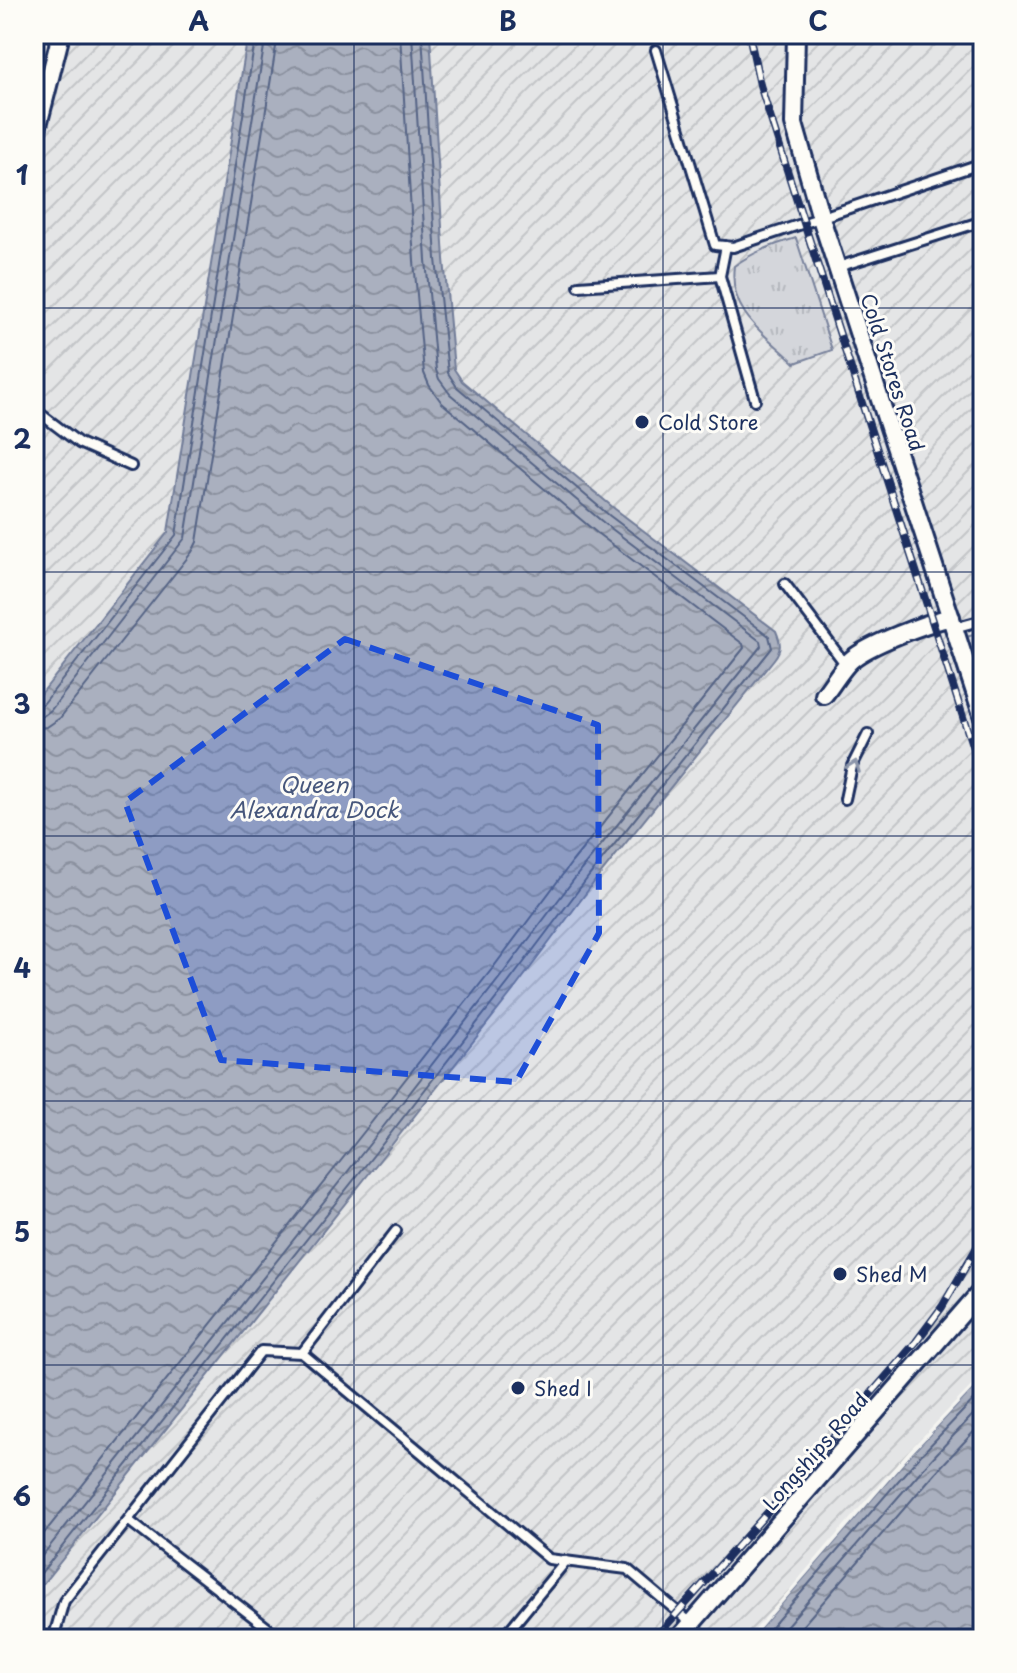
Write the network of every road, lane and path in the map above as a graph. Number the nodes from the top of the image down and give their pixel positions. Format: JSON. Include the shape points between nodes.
{"nodes":[{"id":1,"x":61,"y":34,"type":"edge"},
{"id":2,"x":796,"y":34,"type":"edge"},
{"id":3,"x":656,"y":50,"type":"dead end"},
{"id":4,"x":34,"y":141,"type":"edge"},
{"id":5,"x":983,"y":163,"type":"edge"},
{"id":6,"x":821,"y":218,"type":"junction"},
{"id":7,"x":983,"y":221,"type":"edge"},
{"id":8,"x":726,"y":246,"type":"junction"},
{"id":9,"x":838,"y":267,"type":"junction"},
{"id":10,"x":720,"y":276,"type":"junction"},
{"id":11,"x":579,"y":286,"type":"dead end"},
{"id":12,"x":755,"y":400,"type":"dead end"},
{"id":13,"x":34,"y":409,"type":"edge"},
{"id":14,"x":131,"y":466,"type":"dead end"},
{"id":15,"x":785,"y":584,"type":"dead end"},
{"id":16,"x":983,"y":620,"type":"edge"},
{"id":17,"x":952,"y":622,"type":"junction"},
{"id":18,"x":847,"y":666,"type":"junction"},
{"id":19,"x":824,"y":695,"type":"dead end"},
{"id":20,"x":983,"y":717,"type":"edge"},
{"id":21,"x":868,"y":734,"type":"dead end"},
{"id":22,"x":845,"y":799,"type":"dead end"},
{"id":23,"x":396,"y":1231,"type":"dead end"},
{"id":24,"x":983,"y":1289,"type":"edge"},
{"id":25,"x":302,"y":1353,"type":"junction"},
{"id":26,"x":128,"y":1520,"type":"junction"},
{"id":27,"x":566,"y":1561,"type":"junction"},
{"id":28,"x":691,"y":1624,"type":"junction"},
{"id":29,"x":53,"y":1639,"type":"edge"},
{"id":30,"x":282,"y":1639,"type":"edge"},
{"id":31,"x":502,"y":1639,"type":"edge"},
{"id":32,"x":678,"y":1639,"type":"edge"}],
"edges":[{"from":1,"to":4,"type":"street"},
{"from":2,"to":6,"type":"street","name":"Cold Stores Road","via":[[794,124]]},
{"from":3,"to":8,"type":"lane","via":[[715,245]]},
{"from":5,"to":6,"type":"lane"},
{"from":6,"to":8,"type":"lane"},
{"from":6,"to":9,"type":"street","name":"Cold Stores Road"},
{"from":7,"to":9,"type":"lane"},
{"from":8,"to":10,"type":"lane"},
{"from":9,"to":17,"type":"street","name":"Cold Stores Road"},
{"from":10,"to":11,"type":"lane"},
{"from":10,"to":12,"type":"lane"},
{"from":13,"to":14,"type":"lane","via":[[79,443]]},
{"from":15,"to":18,"type":"lane"},
{"from":16,"to":17,"type":"lane"},
{"from":17,"to":18,"type":"street","via":[[932,622]]},
{"from":17,"to":20,"type":"street","name":"Cold Stores Road"},
{"from":18,"to":19,"type":"street"},
{"from":22,"to":21,"type":"lane","one_way":true,"via":[[852,766]]},
{"from":23,"to":25,"type":"lane"},
{"from":24,"to":28,"type":"street","name":"Longships Road"},
{"from":25,"to":26,"type":"lane","via":[[261,1351]]},
{"from":25,"to":27,"type":"lane","via":[[549,1559]]},
{"from":26,"to":29,"type":"lane","via":[[64,1601]]},
{"from":26,"to":30,"type":"lane"},
{"from":27,"to":28,"type":"lane","via":[[627,1569]]},
{"from":27,"to":31,"type":"lane"},
{"from":28,"to":32,"type":"street","name":"Longships Road"}]}
